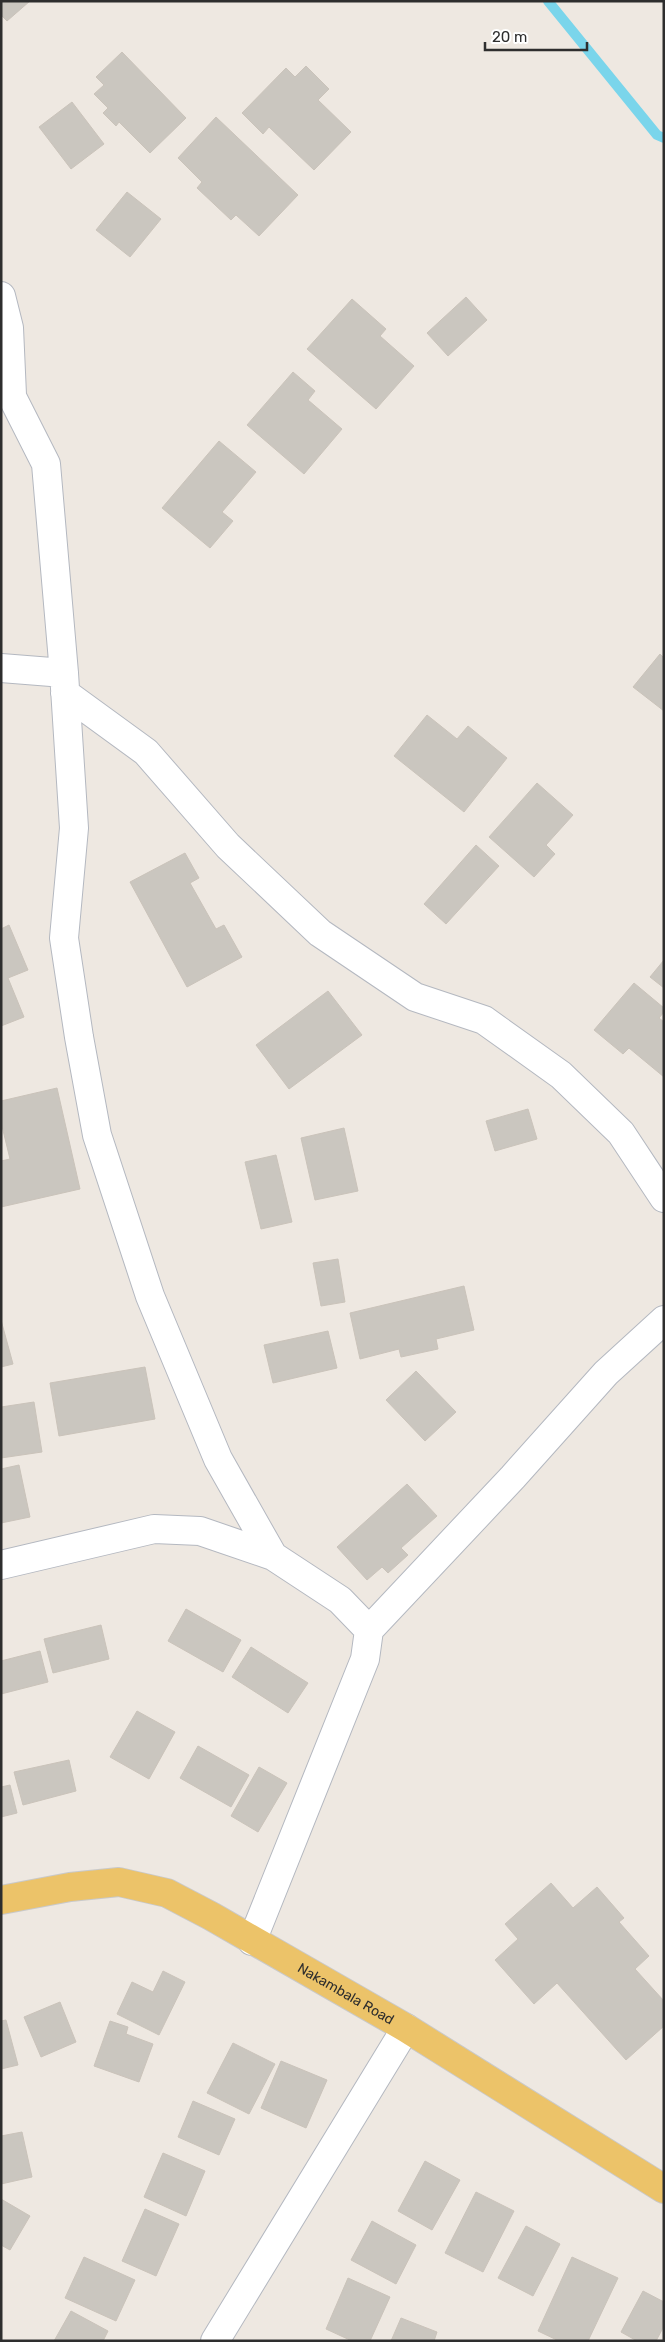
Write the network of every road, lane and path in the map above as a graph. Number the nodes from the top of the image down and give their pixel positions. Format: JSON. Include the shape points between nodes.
{"nodes":[{"id":1,"x":1,"y":296,"type":"edge"},
{"id":2,"x":7,"y":385,"type":"edge"},
{"id":3,"x":1,"y":668,"type":"edge"},
{"id":4,"x":64,"y":683,"type":"junction"},
{"id":5,"x":664,"y":1198,"type":"edge"},
{"id":6,"x":664,"y":1320,"type":"edge"},
{"id":7,"x":273,"y":1556,"type":"junction"},
{"id":8,"x":1,"y":1565,"type":"edge"},
{"id":9,"x":369,"y":1630,"type":"junction"},
{"id":10,"x":1,"y":1900,"type":"edge"},
{"id":11,"x":252,"y":1941,"type":"junction"},
{"id":12,"x":406,"y":2028,"type":"junction"},
{"id":13,"x":664,"y":2189,"type":"edge"},
{"id":14,"x":215,"y":2341,"type":"edge"}],
"edges":[{"from":1,"to":2,"type":"street","via":[[9,328]]},
{"from":2,"to":4,"type":"street","via":[[46,464]]},
{"from":3,"to":4,"type":"street"},
{"from":4,"to":5,"type":"street","via":[[146,752],[228,846],[320,933],[415,997],[484,1020],[561,1074],[621,1133]]},
{"from":4,"to":7,"type":"street","via":[[74,828],[64,938],[78,1037],[97,1135],[150,1296],[218,1459]]},
{"from":6,"to":9,"type":"street","via":[[606,1374]]},
{"from":7,"to":8,"type":"street","via":[[200,1531],[154,1529]]},
{"from":7,"to":9,"type":"street","via":[[340,1600]]},
{"from":9,"to":11,"type":"street","via":[[365,1660]]},
{"from":10,"to":11,"type":"main road","name":"Nakambala Road","via":[[119,1882],[167,1893]]},
{"from":11,"to":12,"type":"main road","name":"Nakambala Road"},
{"from":12,"to":13,"type":"main road","name":"Nakambala Road"},
{"from":12,"to":14,"type":"street"}]}
